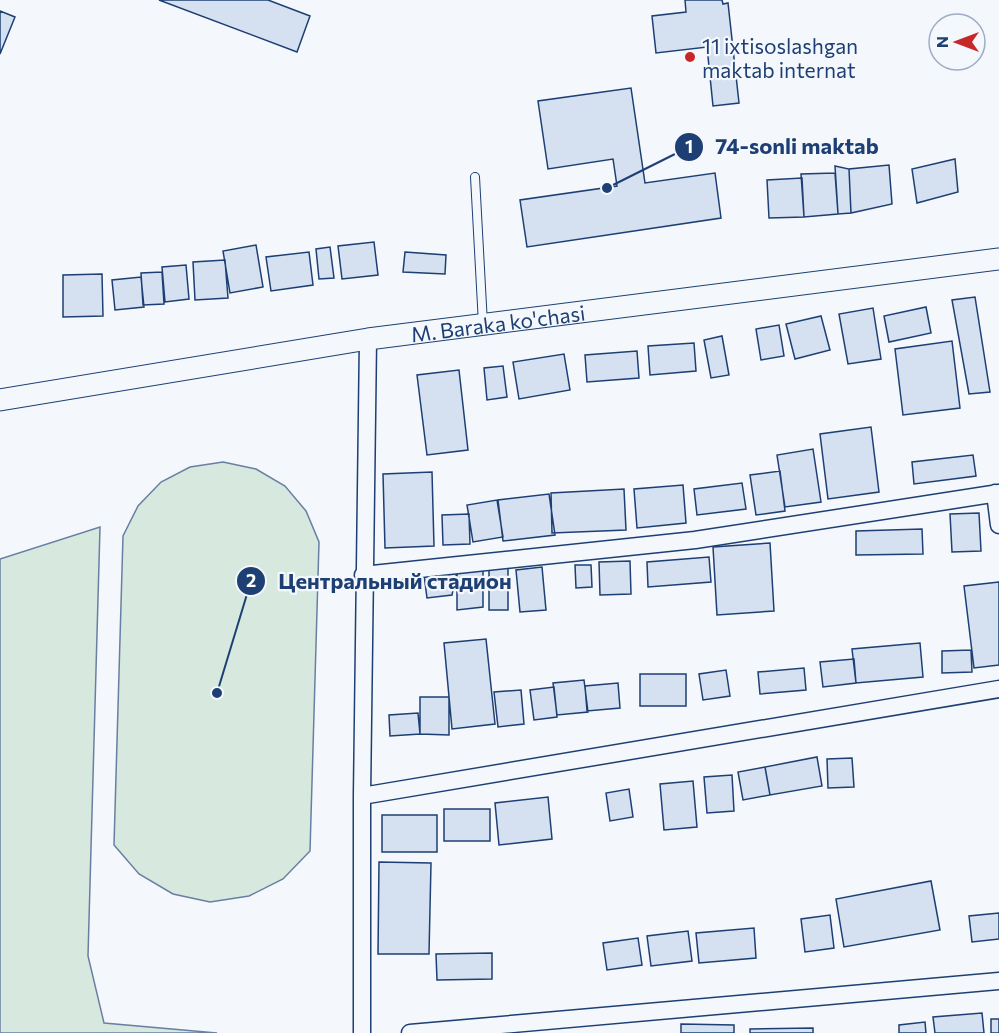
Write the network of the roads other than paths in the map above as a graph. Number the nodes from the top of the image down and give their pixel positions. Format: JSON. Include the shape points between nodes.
{"nodes":[{"id":1,"x":475,"y":177,"type":"dead end"},
{"id":2,"x":999,"y":259,"type":"edge"},
{"id":3,"x":483,"y":325,"type":"junction"},
{"id":4,"x":368,"y":339,"type":"junction"},
{"id":5,"x":0,"y":400,"type":"edge"},
{"id":6,"x":997,"y":493,"type":"edge"},
{"id":7,"x":999,"y":525,"type":"edge"},
{"id":8,"x":363,"y":575,"type":"junction"},
{"id":9,"x":999,"y":688,"type":"edge"},
{"id":10,"x":362,"y":796,"type":"junction"},
{"id":11,"x":999,"y":981,"type":"edge"},
{"id":12,"x":362,"y":1033,"type":"edge"},
{"id":13,"x":410,"y":1033,"type":"edge"}],
"edges":[{"from":1,"to":3,"type":"lane"},
{"from":2,"to":3,"type":"street","name":"M. Baraka ko'chasi"},
{"from":3,"to":4,"type":"street","name":"M. Baraka ko'chasi"},
{"from":4,"to":5,"type":"street","name":"M. Baraka ko'chasi"},
{"from":4,"to":8,"type":"street"},
{"from":6,"to":7,"type":"street"},
{"from":6,"to":8,"type":"street","via":[[695,540]]},
{"from":8,"to":10,"type":"street"},
{"from":9,"to":10,"type":"street"},
{"from":10,"to":12,"type":"street"},
{"from":11,"to":13,"type":"street"}]}
